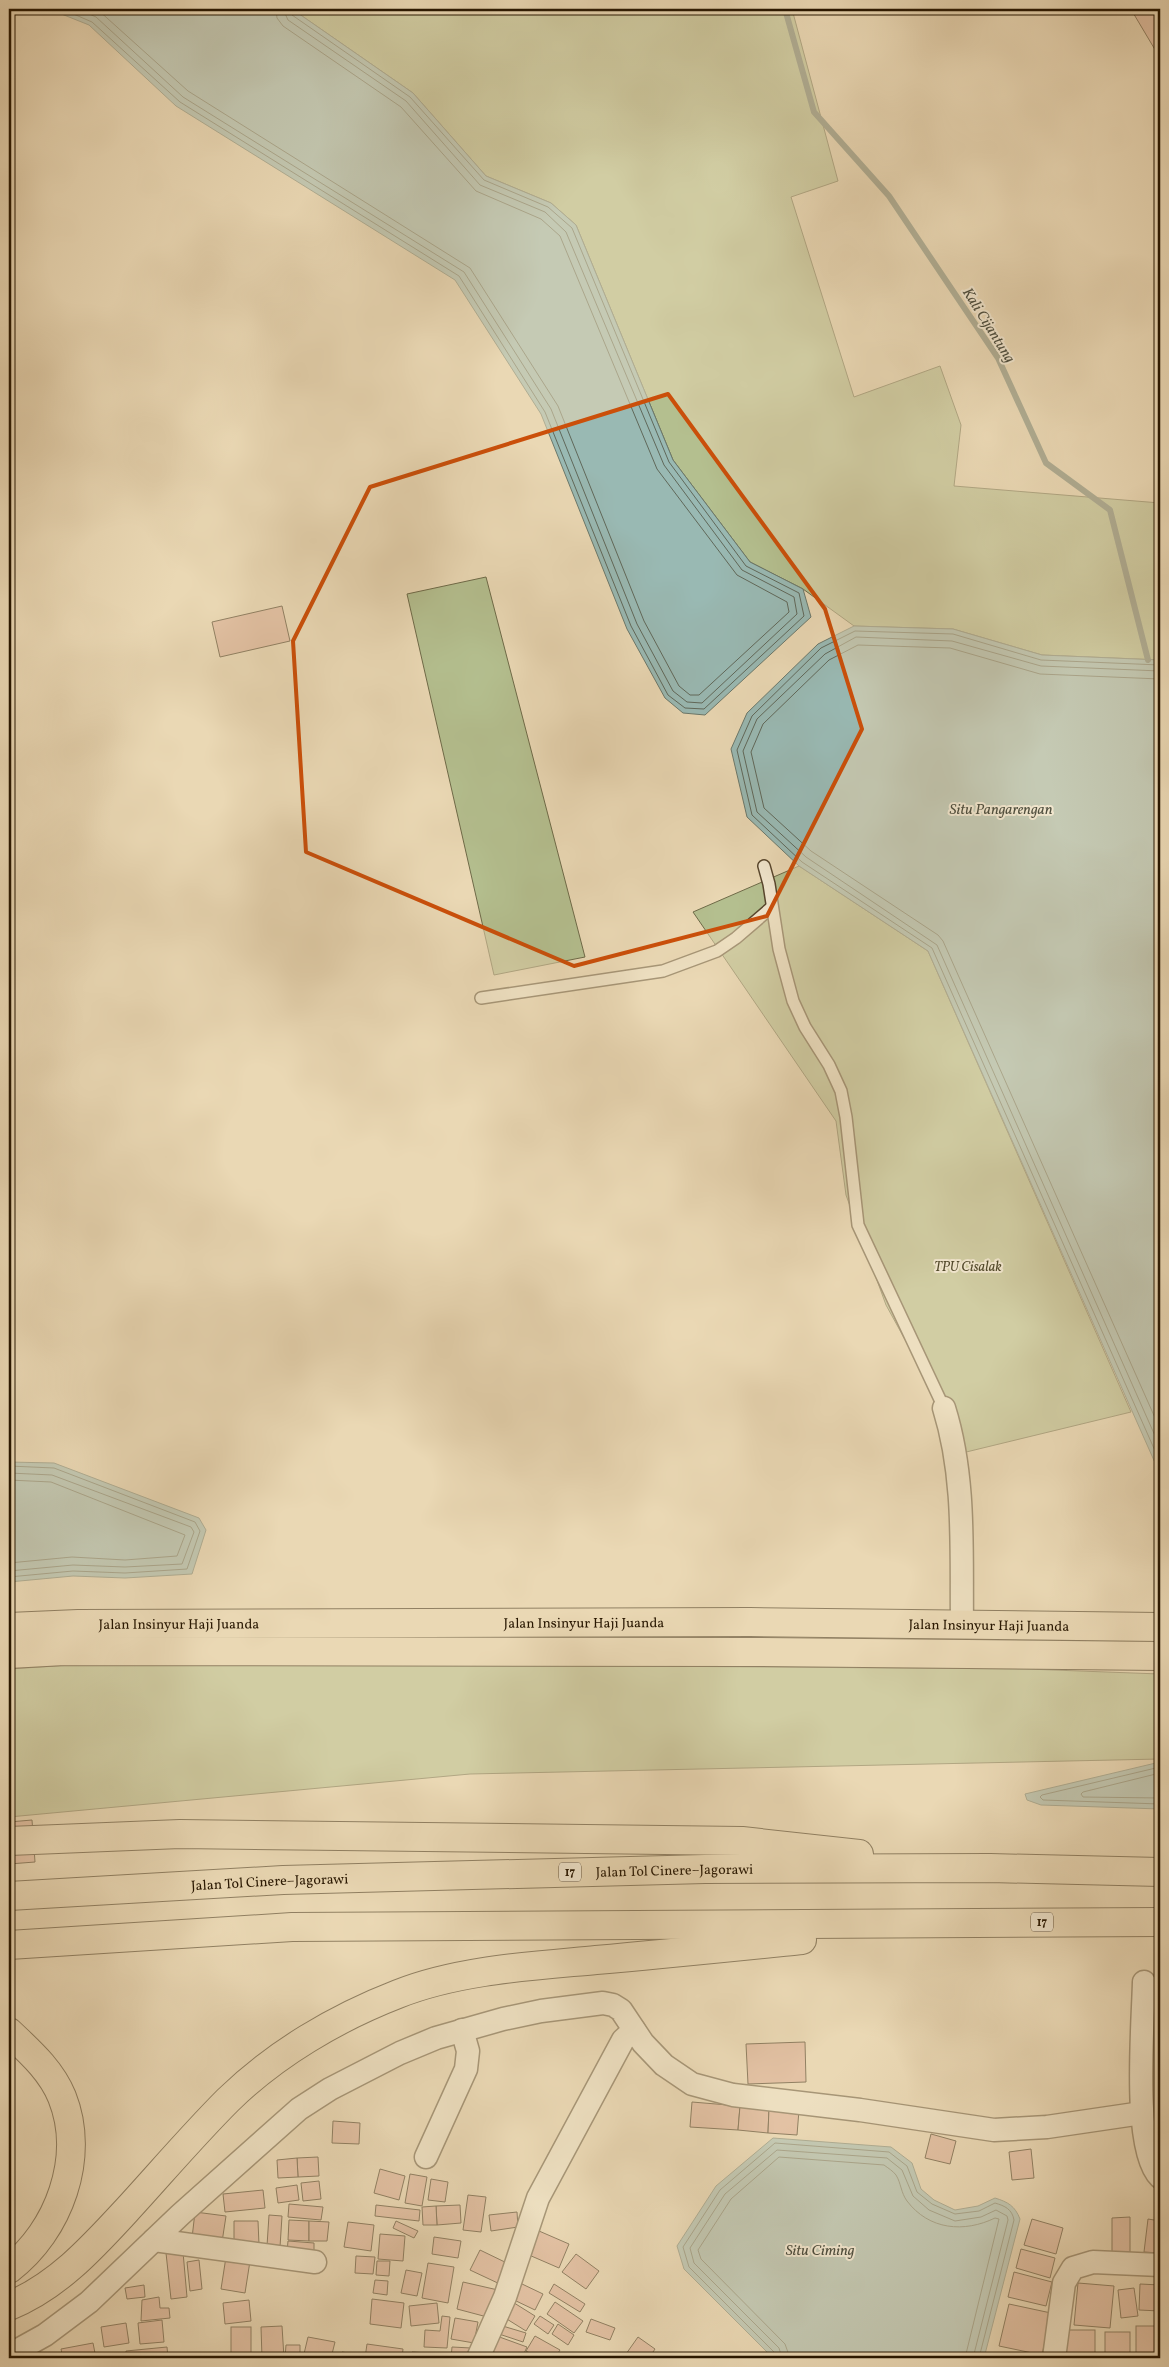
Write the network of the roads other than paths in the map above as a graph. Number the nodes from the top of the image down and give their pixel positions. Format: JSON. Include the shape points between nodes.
{"nodes":[{"id":1,"x":764,"y":866,"type":"dead end"},
{"id":2,"x":772,"y":906,"type":"junction"},
{"id":3,"x":481,"y":998,"type":"dead end"},
{"id":4,"x":944,"y":1408,"type":"joint"},
{"id":5,"x":750,"y":1622,"type":"junction"},
{"id":6,"x":962,"y":1625,"type":"junction"},
{"id":7,"x":9,"y":1627,"type":"edge"},
{"id":8,"x":1160,"y":1627,"type":"edge"},
{"id":9,"x":753,"y":1652,"type":"junction"},
{"id":10,"x":9,"y":1654,"type":"edge"},
{"id":11,"x":1160,"y":1656,"type":"edge"},
{"id":12,"x":9,"y":1841,"type":"edge"},
{"id":13,"x":990,"y":1868,"type":"junction"},
{"id":14,"x":1160,"y":1872,"type":"edge"},
{"id":15,"x":9,"y":1896,"type":"edge"},
{"id":16,"x":1160,"y":1922,"type":"edge"},
{"id":17,"x":955,"y":1924,"type":"junction"},
{"id":18,"x":9,"y":1945,"type":"edge"},
{"id":19,"x":1144,"y":1982,"type":"dead end"},
{"id":20,"x":462,"y":2030,"type":"junction"},
{"id":21,"x":634,"y":2030,"type":"junction"},
{"id":22,"x":9,"y":2032,"type":"edge"},
{"id":23,"x":1142,"y":2113,"type":"junction"},
{"id":24,"x":426,"y":2157,"type":"dead end"},
{"id":25,"x":1160,"y":2177,"type":"edge"},
{"id":26,"x":154,"y":2240,"type":"junction"},
{"id":27,"x":315,"y":2262,"type":"dead end"},
{"id":28,"x":1160,"y":2265,"type":"edge"},
{"id":29,"x":9,"y":2268,"type":"edge"},
{"id":30,"x":9,"y":2306,"type":"edge"},
{"id":31,"x":31,"y":2351,"type":"edge"},
{"id":32,"x":9,"y":2355,"type":"edge"},
{"id":33,"x":478,"y":2358,"type":"edge"},
{"id":34,"x":1054,"y":2358,"type":"edge"}],
"edges":[{"from":1,"to":2,"type":"lane"},
{"from":2,"to":3,"type":"lane","via":[[717,951],[663,970]]},
{"from":2,"to":4,"type":"lane","via":[[792,1001],[841,1091],[858,1225]]},
{"from":4,"to":6,"type":"street","via":[[953,1436],[958,1478]]},
{"from":5,"to":6,"type":"highway","name":"Jalan Insinyur Haji Juanda"},
{"from":5,"to":7,"type":"highway","name":"Jalan Insinyur Haji Juanda","via":[[78,1624]]},
{"from":5,"to":9,"type":"highway"},
{"from":6,"to":8,"type":"highway","name":"Jalan Insinyur Haji Juanda"},
{"from":9,"to":10,"type":"highway","name":"Jalan Insinyur Haji Juanda","via":[[64,1651]]},
{"from":9,"to":11,"type":"highway","name":"Jalan Insinyur Haji Juanda"},
{"from":12,"to":13,"type":"highway","via":[[180,1834],[742,1841]]},
{"from":13,"to":14,"type":"highway","name":"Jalan Tol Cinere–Jagorawi","number":"17"},
{"from":13,"to":15,"type":"highway","name":"Jalan Tol Cinere–Jagorawi","number":"17","via":[[705,1869],[283,1880]]},
{"from":16,"to":17,"type":"highway","number":"17"},
{"from":17,"to":18,"type":"highway","number":"17","via":[[292,1927]]},
{"from":17,"to":30,"type":"highway","via":[[538,1966],[465,1976],[399,1993],[331,2024],[228,2099],[103,2236],[64,2273],[28,2298]]},
{"from":19,"to":23,"type":"street"},
{"from":20,"to":21,"type":"street","via":[[542,2011],[603,2003],[614,2004],[621,2010]]},
{"from":20,"to":24,"type":"street","via":[[468,2051],[466,2069]]},
{"from":20,"to":26,"type":"street","via":[[391,2057],[299,2109]]},
{"from":21,"to":23,"type":"street","via":[[652,2054],[678,2076],[709,2090],[733,2095],[994,2130],[1047,2128]]},
{"from":21,"to":33,"type":"street","via":[[623,2040],[538,2198],[504,2298]]},
{"from":22,"to":29,"type":"highway","via":[[34,2055],[62,2097],[69,2123],[71,2152],[66,2184],[54,2214],[40,2237]]},
{"from":23,"to":25,"type":"street","via":[[1147,2156],[1152,2169]]},
{"from":26,"to":27,"type":"street"},
{"from":26,"to":31,"type":"street"},
{"from":28,"to":34,"type":"street","via":[[1093,2262],[1073,2268],[1064,2283]]},
{"from":31,"to":32,"type":"street"}]}
